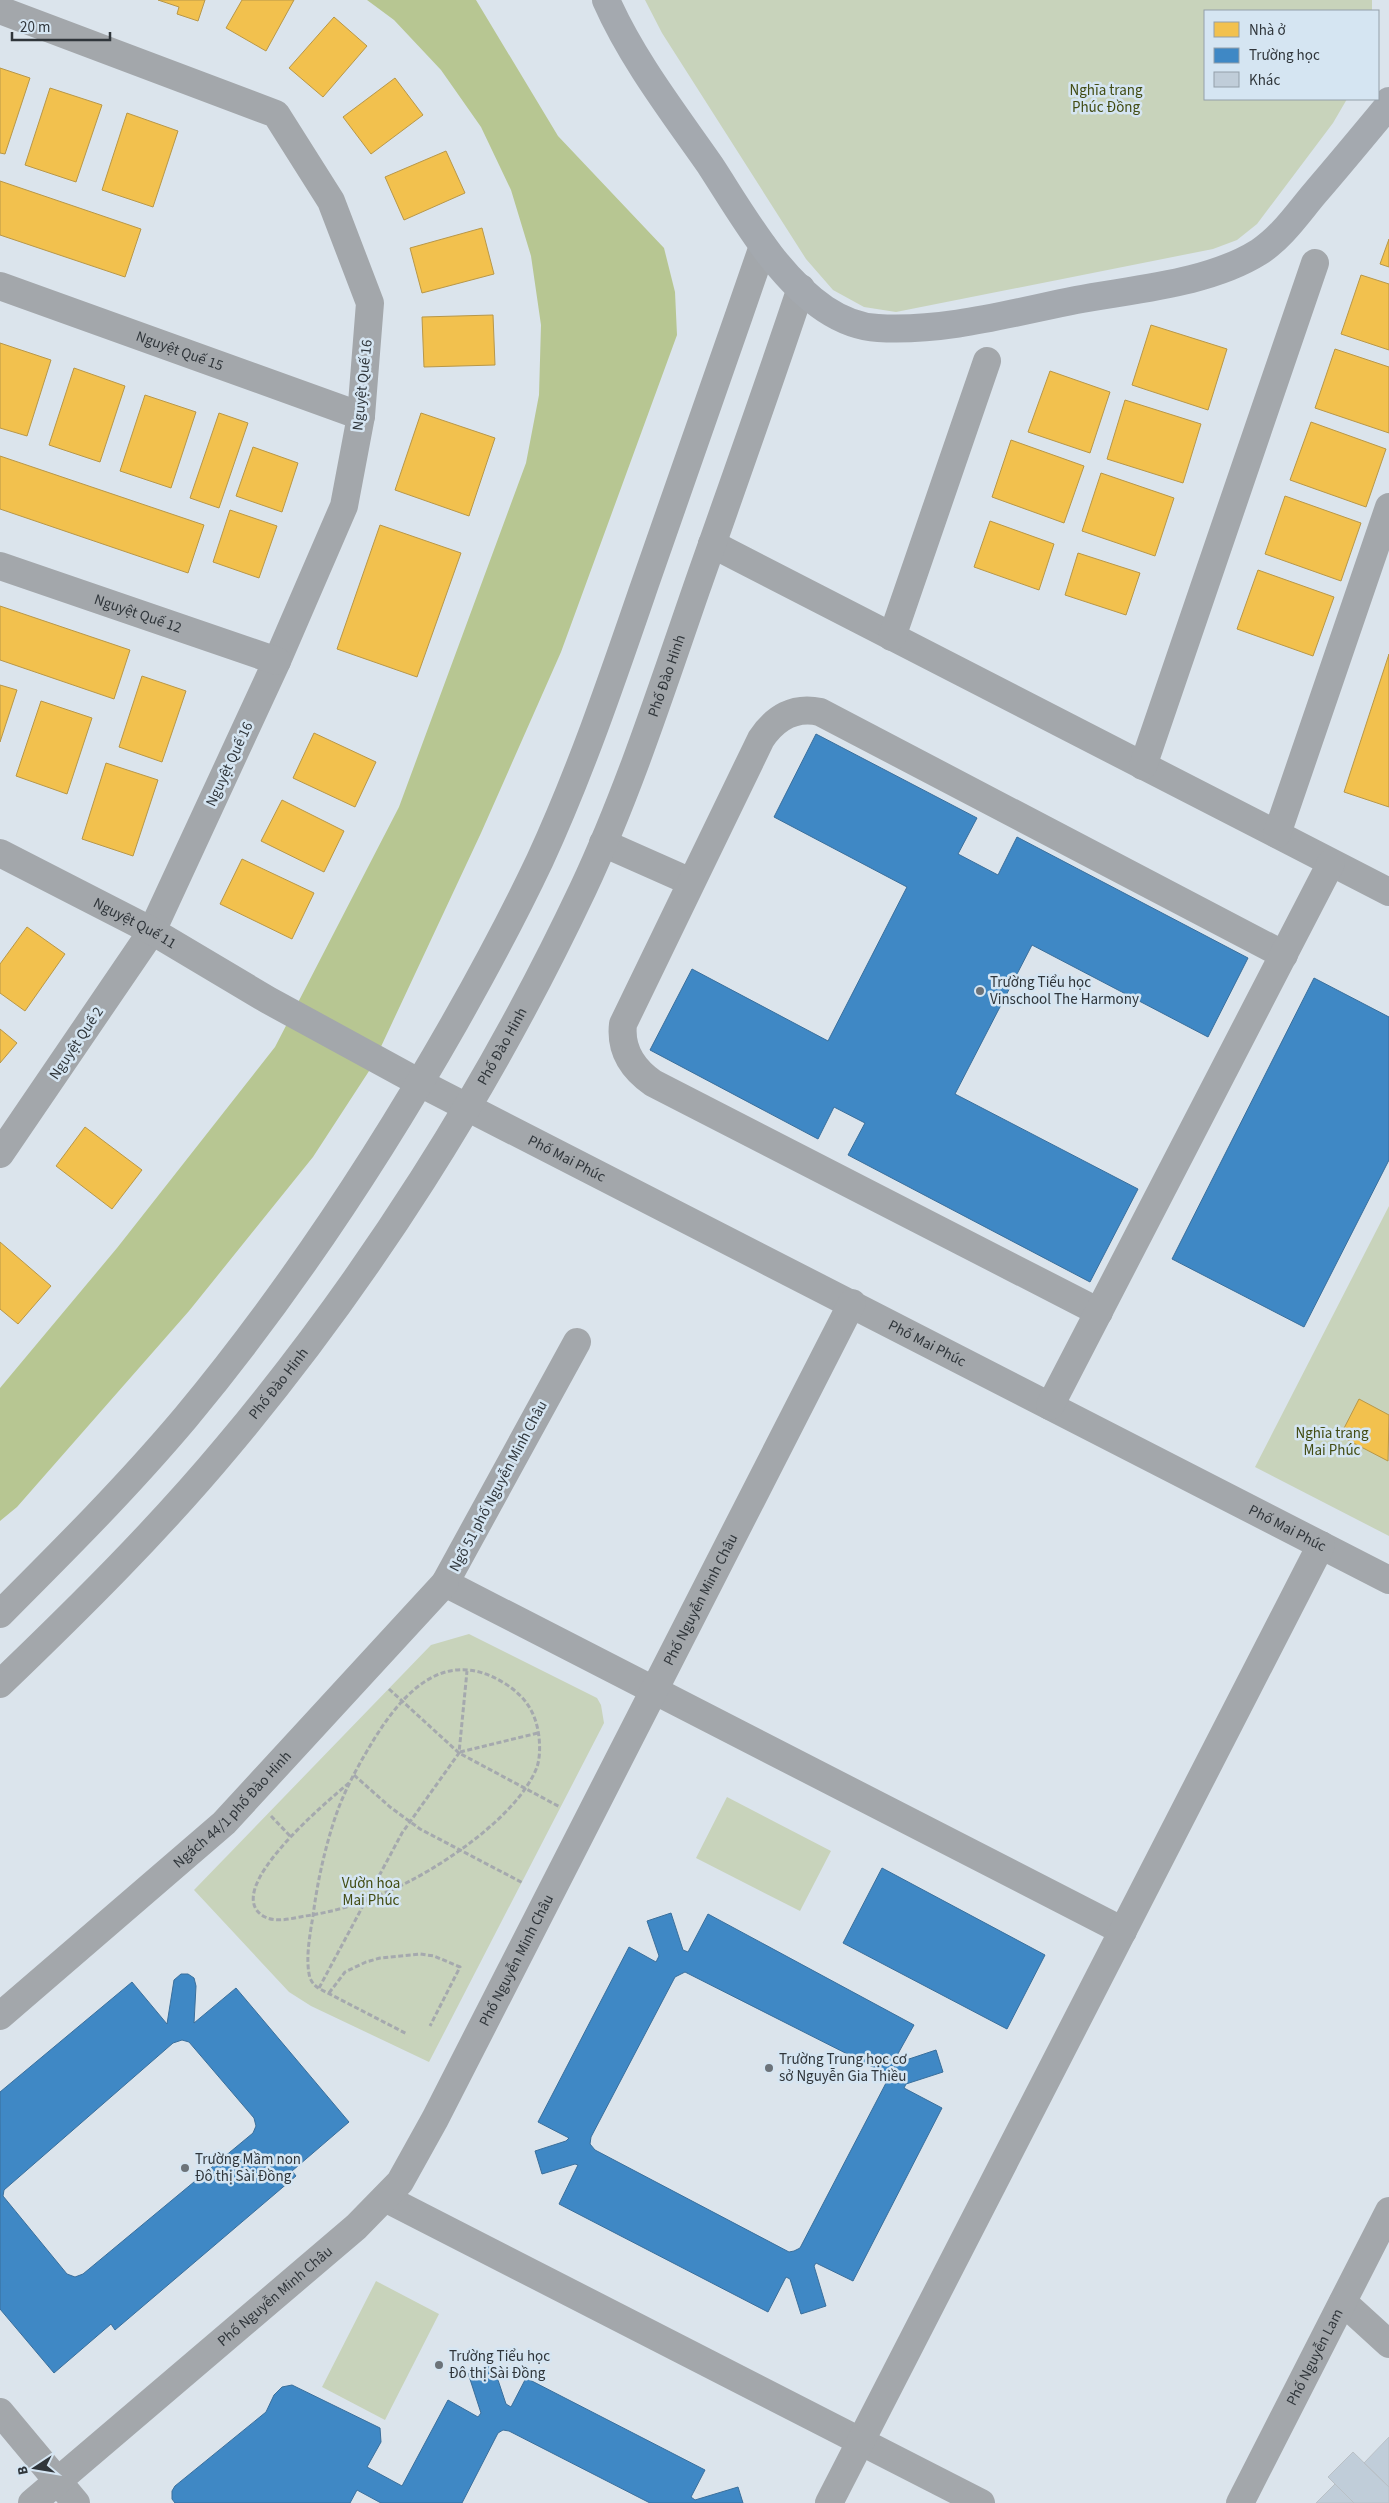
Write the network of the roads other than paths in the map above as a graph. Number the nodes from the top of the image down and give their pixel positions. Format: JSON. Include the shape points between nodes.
{"nodes":[{"id":1,"x":606,"y":0,"type":"edge"},
{"id":2,"x":0,"y":10,"type":"edge"},
{"id":3,"x":1389,"y":104,"type":"edge"},
{"id":4,"x":763,"y":246,"type":"junction"},
{"id":5,"x":1315,"y":263,"type":"dead end"},
{"id":6,"x":0,"y":286,"type":"edge"},
{"id":7,"x":801,"y":288,"type":"junction"},
{"id":8,"x":987,"y":361,"type":"dead end"},
{"id":9,"x":360,"y":416,"type":"junction"},
{"id":10,"x":1389,"y":507,"type":"edge"},
{"id":11,"x":712,"y":544,"type":"junction"},
{"id":12,"x":0,"y":566,"type":"edge"},
{"id":13,"x":892,"y":637,"type":"junction"},
{"id":14,"x":277,"y":662,"type":"junction"},
{"id":15,"x":1143,"y":766,"type":"junction"},
{"id":16,"x":1277,"y":834,"type":"junction"},
{"id":17,"x":603,"y":842,"type":"junction"},
{"id":18,"x":0,"y":854,"type":"edge"},
{"id":19,"x":1331,"y":863,"type":"junction"},
{"id":20,"x":691,"y":882,"type":"junction"},
{"id":21,"x":1389,"y":892,"type":"edge"},
{"id":22,"x":152,"y":931,"type":"junction"},
{"id":23,"x":1284,"y":955,"type":"junction"},
{"id":24,"x":393,"y":1069,"type":"joint"},
{"id":25,"x":420,"y":1083,"type":"junction"},
{"id":26,"x":466,"y":1106,"type":"junction"},
{"id":27,"x":0,"y":1154,"type":"edge"},
{"id":28,"x":852,"y":1303,"type":"junction"},
{"id":29,"x":1099,"y":1312,"type":"junction"},
{"id":30,"x":577,"y":1342,"type":"dead end"},
{"id":31,"x":1050,"y":1406,"type":"junction"},
{"id":32,"x":1321,"y":1545,"type":"junction"},
{"id":33,"x":1389,"y":1580,"type":"edge"},
{"id":34,"x":446,"y":1583,"type":"junction"},
{"id":35,"x":0,"y":1614,"type":"edge"},
{"id":36,"x":0,"y":1684,"type":"edge"},
{"id":37,"x":654,"y":1690,"type":"junction"},
{"id":38,"x":1123,"y":1931,"type":"junction"},
{"id":39,"x":0,"y":2016,"type":"edge"},
{"id":40,"x":385,"y":2198,"type":"junction"},
{"id":41,"x":1389,"y":2212,"type":"edge"},
{"id":42,"x":1343,"y":2302,"type":"junction"},
{"id":43,"x":1389,"y":2344,"type":"edge"},
{"id":44,"x":0,"y":2412,"type":"edge"},
{"id":45,"x":861,"y":2441,"type":"junction"},
{"id":46,"x":58,"y":2481,"type":"junction"},
{"id":47,"x":32,"y":2503,"type":"edge"},
{"id":48,"x":76,"y":2503,"type":"edge"},
{"id":49,"x":830,"y":2503,"type":"edge"},
{"id":50,"x":981,"y":2503,"type":"edge"},
{"id":51,"x":1240,"y":2503,"type":"edge"}],
"edges":[{"from":1,"to":4,"type":"main road","via":[[657,90]]},
{"from":2,"to":9,"type":"street","name":"Nguyệt Quế 16","via":[[276,114],[331,200],[370,304]]},
{"from":3,"to":7,"type":"main road","via":[[1286,228],[1260,251],[1232,266],[1205,275],[926,328],[876,328],[850,322],[825,309]]},
{"from":4,"to":7,"type":"main road"},
{"from":4,"to":25,"type":"street","via":[[618,662],[568,795],[540,861]]},
{"from":5,"to":15,"type":"street"},
{"from":6,"to":9,"type":"street","name":"Nguyệt Quế 15"},
{"from":7,"to":11,"type":"street","name":"Phố Đào Hinh"},
{"from":8,"to":13,"type":"street"},
{"from":9,"to":14,"type":"street","name":"Nguyệt Quế 16","via":[[344,506]]},
{"from":10,"to":16,"type":"street"},
{"from":11,"to":13,"type":"street"},
{"from":11,"to":17,"type":"street","name":"Phố Đào Hinh","via":[[638,755]]},
{"from":12,"to":14,"type":"street","name":"Nguyệt Quế 12"},
{"from":13,"to":15,"type":"street"},
{"from":14,"to":22,"type":"street","name":"Nguyệt Quế 16"},
{"from":15,"to":16,"type":"street"},
{"from":16,"to":19,"type":"street"},
{"from":17,"to":20,"type":"street"},
{"from":17,"to":26,"type":"street","name":"Phố Đào Hinh","via":[[550,955]]},
{"from":18,"to":22,"type":"street","name":"Nguyệt Quế 11"},
{"from":19,"to":21,"type":"street"},
{"from":19,"to":23,"type":"street"},
{"from":20,"to":23,"type":"street","via":[[768,729],[792,712],[812,710]]},
{"from":20,"to":29,"type":"street","via":[[623,1024],[624,1046],[641,1074]]},
{"from":22,"to":24,"type":"street","name":"Nguyệt Quế 11"},
{"from":22,"to":27,"type":"street","name":"Nguyệt Quế 2"},
{"from":23,"to":29,"type":"street"},
{"from":24,"to":25,"type":"street","name":"Phố Mai Phúc"},
{"from":25,"to":26,"type":"street","name":"Phố Mai Phúc"},
{"from":25,"to":35,"type":"street","via":[[358,1184],[230,1362],[146,1462]]},
{"from":26,"to":28,"type":"street","name":"Phố Mai Phúc"},
{"from":26,"to":36,"type":"street","name":"Phố Đào Hinh","via":[[360,1273],[228,1446],[96,1590]]},
{"from":28,"to":31,"type":"street","name":"Phố Mai Phúc"},
{"from":28,"to":37,"type":"street","name":"Phố Nguyễn Minh Châu"},
{"from":29,"to":31,"type":"street"},
{"from":30,"to":34,"type":"street","name":"Ngõ 51 phố Nguyễn Minh Châu"},
{"from":31,"to":32,"type":"street","name":"Phố Mai Phúc"},
{"from":32,"to":33,"type":"street","name":"Phố Mai Phúc"},
{"from":32,"to":38,"type":"street"},
{"from":34,"to":37,"type":"street","name":"Ngõ 51 phố Nguyễn Minh Châu"},
{"from":34,"to":39,"type":"street","name":"Ngách 44/1 phố Đào Hinh","via":[[224,1823]]},
{"from":37,"to":38,"type":"street","name":"Ngõ 51 phố Nguyễn Minh Châu"},
{"from":37,"to":40,"type":"street","name":"Phố Nguyễn Minh Châu","via":[[418,2152],[400,2182]]},
{"from":38,"to":45,"type":"street"},
{"from":40,"to":45,"type":"street"},
{"from":40,"to":46,"type":"street","name":"Phố Nguyễn Minh Châu","via":[[356,2227]]},
{"from":41,"to":42,"type":"street","name":"Phố Nguyễn Lam"},
{"from":42,"to":43,"type":"street"},
{"from":42,"to":51,"type":"street","name":"Phố Nguyễn Lam"},
{"from":44,"to":46,"type":"street"},
{"from":45,"to":49,"type":"street"},
{"from":45,"to":50,"type":"street"},
{"from":46,"to":47,"type":"street","name":"Phố Nguyễn Minh Châu"},
{"from":46,"to":48,"type":"street"}]}
